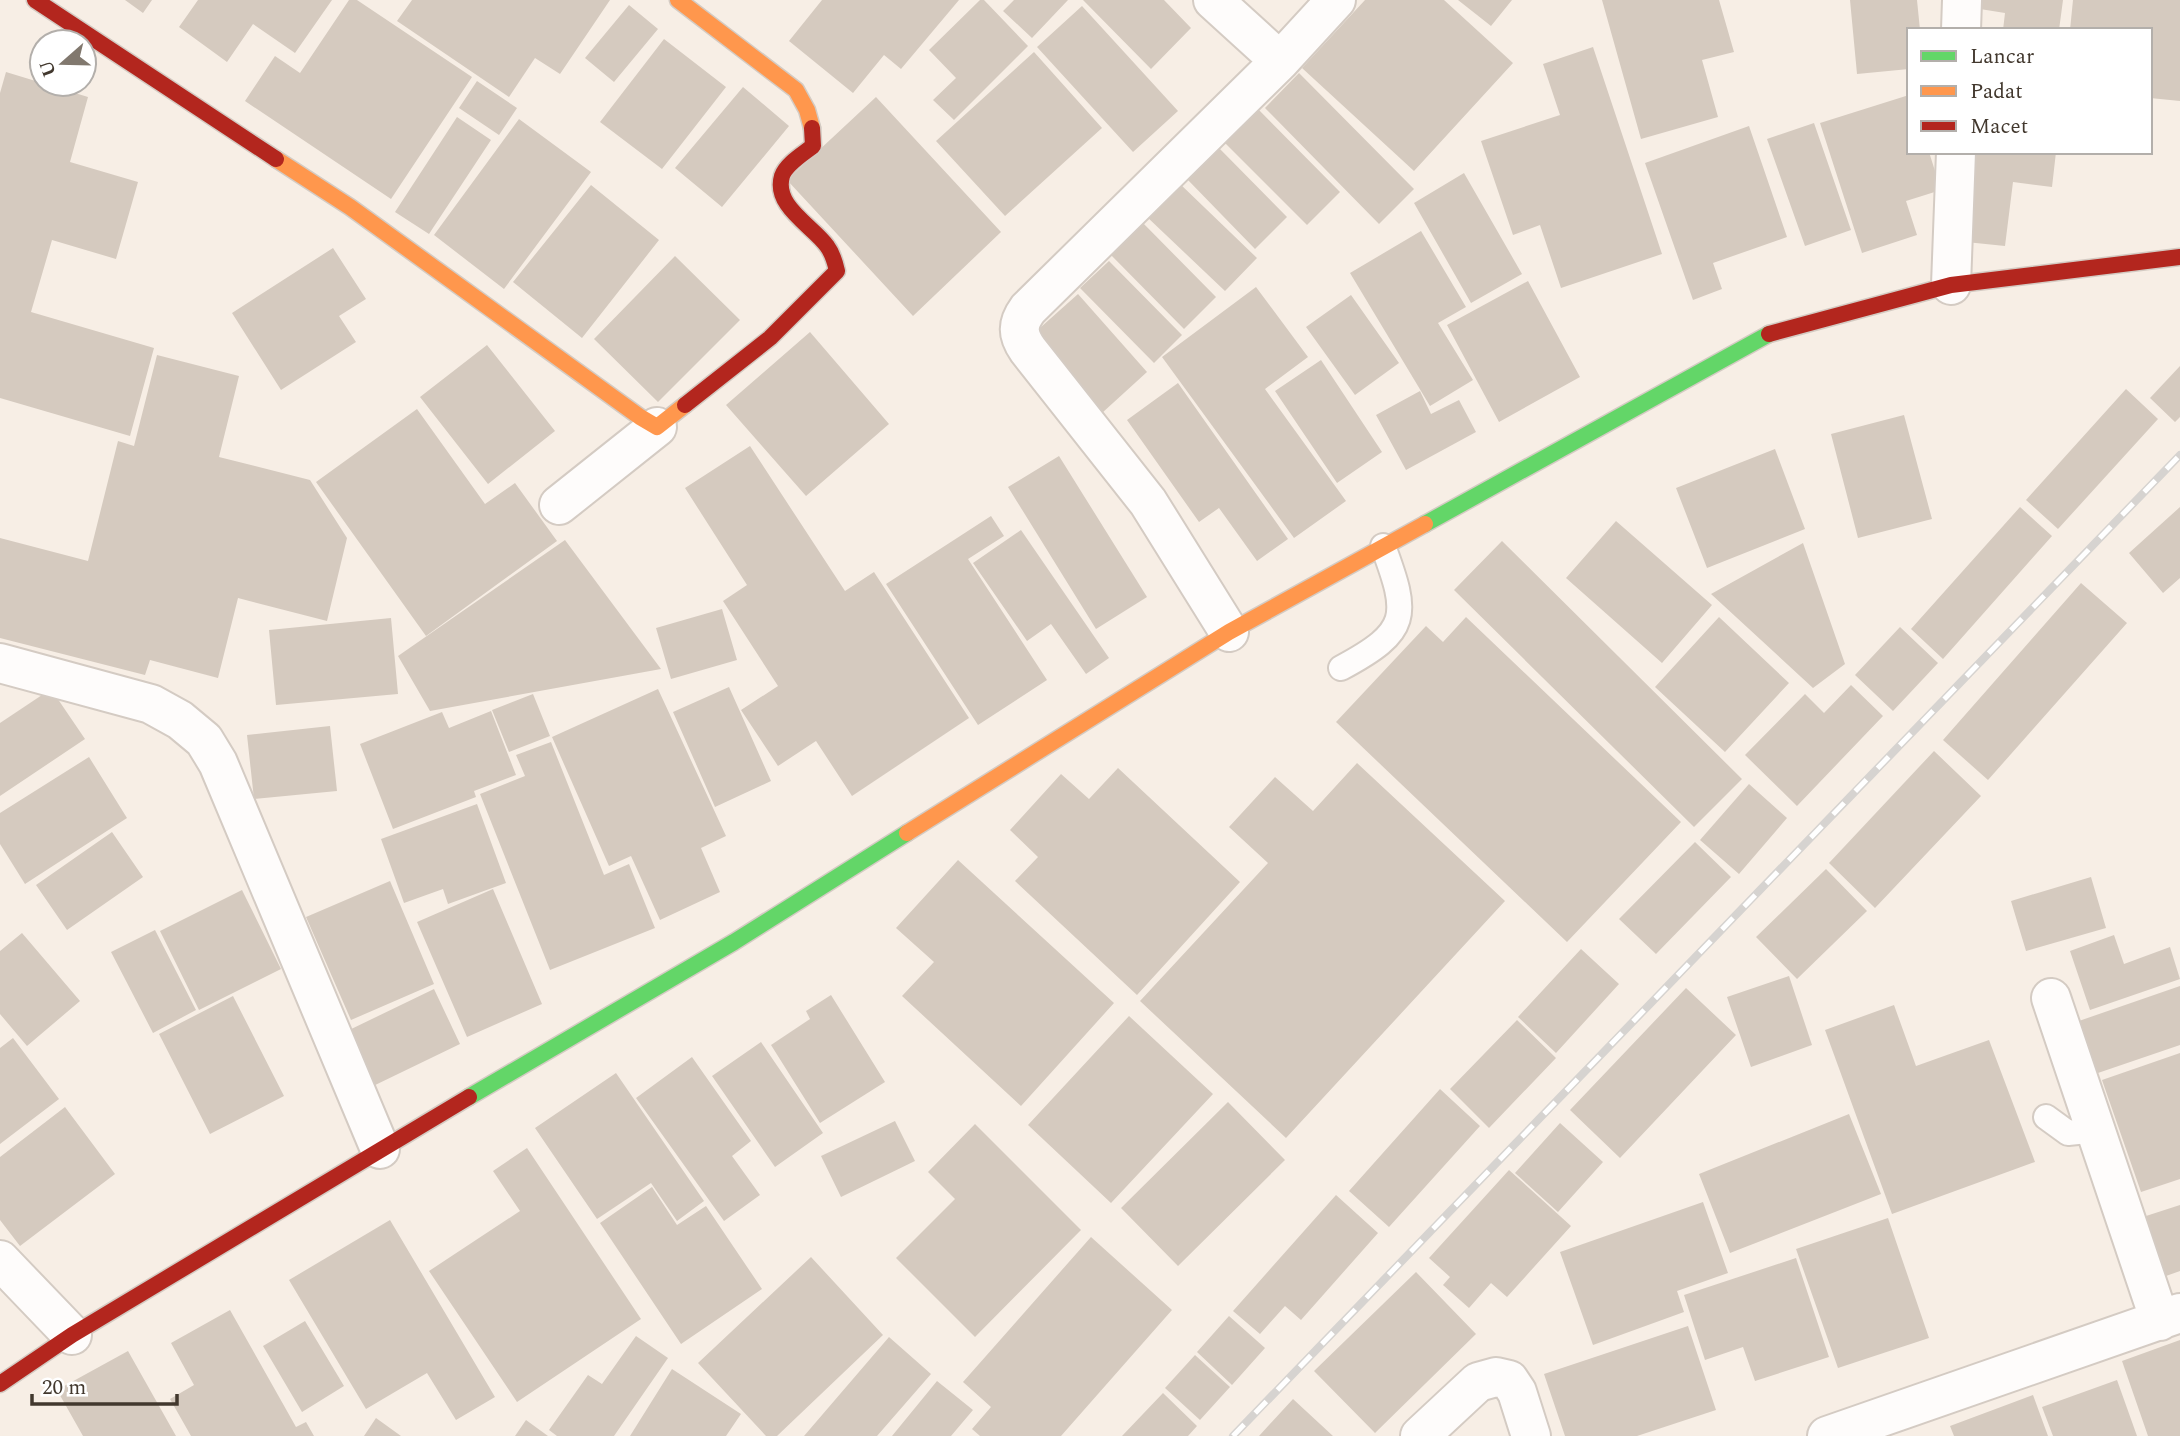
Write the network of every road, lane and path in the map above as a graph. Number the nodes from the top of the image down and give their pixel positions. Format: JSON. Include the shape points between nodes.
{"nodes":[{"id":1,"x":35,"y":0,"type":"edge"},
{"id":2,"x":678,"y":0,"type":"edge"},
{"id":3,"x":1213,"y":0,"type":"edge"},
{"id":4,"x":1336,"y":0,"type":"edge"},
{"id":5,"x":1962,"y":0,"type":"edge"},
{"id":6,"x":1961,"y":28,"type":"edge"},
{"id":7,"x":1280,"y":61,"type":"junction"},
{"id":8,"x":1956,"y":154,"type":"edge"},
{"id":9,"x":2180,"y":257,"type":"edge"},
{"id":10,"x":1951,"y":285,"type":"junction"},
{"id":11,"x":657,"y":427,"type":"junction"},
{"id":12,"x":559,"y":505,"type":"dead end"},
{"id":13,"x":1383,"y":546,"type":"junction"},
{"id":14,"x":1229,"y":632,"type":"junction"},
{"id":15,"x":0,"y":663,"type":"edge"},
{"id":16,"x":1342,"y":668,"type":"dead end"},
{"id":17,"x":2051,"y":998,"type":"dead end"},
{"id":18,"x":2046,"y":1117,"type":"dead end"},
{"id":19,"x":2096,"y":1130,"type":"junction"},
{"id":20,"x":380,"y":1149,"type":"junction"},
{"id":21,"x":0,"y":1260,"type":"edge"},
{"id":22,"x":2170,"y":1317,"type":"edge"},
{"id":23,"x":72,"y":1335,"type":"junction"},
{"id":24,"x":0,"y":1384,"type":"edge"},
{"id":25,"x":1420,"y":1436,"type":"edge"},
{"id":26,"x":1531,"y":1436,"type":"edge"},
{"id":27,"x":1827,"y":1436,"type":"edge"}],
"edges":[{"from":1,"to":11,"type":"street","via":[[350,206]]},
{"from":2,"to":11,"type":"street","via":[[796,90],[807,107],[815,129],[813,146],[782,174],[780,190],[838,262],[837,271],[770,338]]},
{"from":3,"to":7,"type":"street"},
{"from":4,"to":7,"type":"street"},
{"from":5,"to":6,"type":"street"},
{"from":7,"to":14,"type":"street","via":[[1028,309],[1019,327],[1028,349],[1148,502]]},
{"from":8,"to":10,"type":"street"},
{"from":9,"to":10,"type":"street"},
{"from":10,"to":13,"type":"street","via":[[1770,333]]},
{"from":11,"to":12,"type":"street"},
{"from":13,"to":14,"type":"street"},
{"from":13,"to":16,"type":"lane","via":[[1399,589],[1401,609],[1384,640]]},
{"from":14,"to":20,"type":"street","via":[[734,942]]},
{"from":15,"to":20,"type":"street","via":[[150,704],[204,740]]},
{"from":17,"to":19,"type":"street"},
{"from":18,"to":19,"type":"lane","via":[[2068,1133]]},
{"from":19,"to":22,"type":"street"},
{"from":20,"to":23,"type":"street"},
{"from":21,"to":23,"type":"street"},
{"from":22,"to":27,"type":"street"},
{"from":23,"to":24,"type":"street"},
{"from":25,"to":26,"type":"street","via":[[1478,1381],[1496,1377],[1510,1380]]}]}
